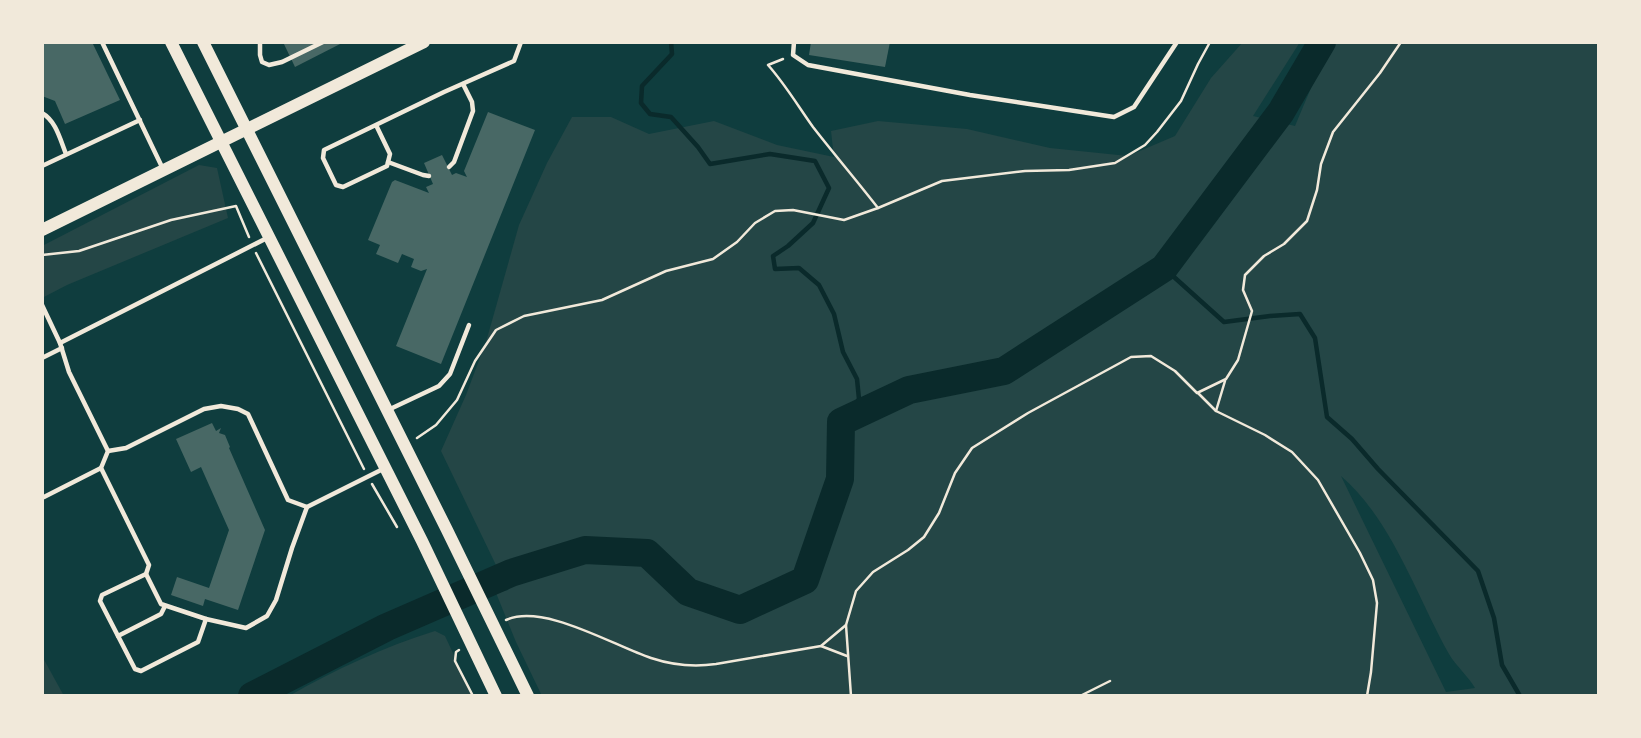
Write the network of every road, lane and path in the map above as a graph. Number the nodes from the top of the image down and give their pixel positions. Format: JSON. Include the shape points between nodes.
{"nodes":[{"id":1,"x":102,"y":42,"type":"edge"},
{"id":2,"x":171,"y":42,"type":"edge"},
{"id":3,"x":203,"y":42,"type":"edge"},
{"id":4,"x":260,"y":42,"type":"edge"},
{"id":5,"x":266,"y":42,"type":"edge"},
{"id":6,"x":323,"y":42,"type":"edge"},
{"id":7,"x":424,"y":42,"type":"edge"},
{"id":8,"x":521,"y":42,"type":"edge"},
{"id":9,"x":794,"y":42,"type":"edge"},
{"id":10,"x":1177,"y":42,"type":"edge"},
{"id":11,"x":1210,"y":42,"type":"edge"},
{"id":12,"x":1401,"y":42,"type":"edge"},
{"id":13,"x":260,"y":49,"type":"junction"},
{"id":14,"x":793,"y":55,"type":"junction"},
{"id":15,"x":463,"y":83,"type":"junction"},
{"id":16,"x":42,"y":113,"type":"edge"},
{"id":17,"x":140,"y":120,"type":"junction"},
{"id":18,"x":376,"y":125,"type":"junction"},
{"id":19,"x":247,"y":128,"type":"junction"},
{"id":20,"x":222,"y":141,"type":"junction"},
{"id":21,"x":66,"y":154,"type":"junction"},
{"id":22,"x":388,"y":162,"type":"junction"},
{"id":23,"x":42,"y":166,"type":"edge"},
{"id":24,"x":449,"y":167,"type":"dead end"},
{"id":25,"x":163,"y":170,"type":"junction"},
{"id":26,"x":429,"y":176,"type":"dead end"},
{"id":27,"x":878,"y":208,"type":"junction"},
{"id":28,"x":42,"y":230,"type":"edge"},
{"id":29,"x":269,"y":237,"type":"junction"},
{"id":30,"x":252,"y":245,"type":"junction"},
{"id":31,"x":42,"y":255,"type":"edge"},
{"id":32,"x":42,"y":305,"type":"edge"},
{"id":33,"x":469,"y":325,"type":"dead end"},
{"id":34,"x":61,"y":346,"type":"junction"},
{"id":35,"x":42,"y":358,"type":"edge"},
{"id":36,"x":1226,"y":379,"type":"junction"},
{"id":37,"x":1198,"y":393,"type":"junction"},
{"id":38,"x":387,"y":410,"type":"junction"},
{"id":39,"x":1216,"y":411,"type":"junction"},
{"id":40,"x":404,"y":444,"type":"junction"},
{"id":41,"x":108,"y":451,"type":"junction"},
{"id":42,"x":101,"y":468,"type":"junction"},
{"id":43,"x":386,"y":468,"type":"junction"},
{"id":44,"x":368,"y":476,"type":"junction"},
{"id":45,"x":42,"y":496,"type":"edge"},
{"id":46,"x":307,"y":507,"type":"junction"},
{"id":47,"x":398,"y":528,"type":"dead end"},
{"id":48,"x":146,"y":574,"type":"junction"},
{"id":49,"x":165,"y":606,"type":"junction"},
{"id":50,"x":206,"y":619,"type":"junction"},
{"id":51,"x":498,"y":625,"type":"dead end"},
{"id":52,"x":846,"y":625,"type":"junction"},
{"id":53,"x":118,"y":636,"type":"junction"},
{"id":54,"x":466,"y":645,"type":"dead end"},
{"id":55,"x":821,"y":646,"type":"junction"},
{"id":56,"x":847,"y":656,"type":"junction"},
{"id":57,"x":1110,"y":681,"type":"dead end"},
{"id":58,"x":473,"y":696,"type":"edge"},
{"id":59,"x":496,"y":696,"type":"edge"},
{"id":60,"x":528,"y":696,"type":"edge"},
{"id":61,"x":851,"y":696,"type":"edge"},
{"id":62,"x":1080,"y":696,"type":"edge"},
{"id":63,"x":1367,"y":696,"type":"edge"}],
"edges":[{"from":1,"to":17,"type":"lane"},
{"from":2,"to":20,"type":"main road"},
{"from":3,"to":19,"type":"main road"},
{"from":4,"to":13,"type":"lane"},
{"from":5,"to":13,"type":"lane"},
{"from":6,"to":13,"type":"lane","via":[[269,65],[262,62]]},
{"from":7,"to":19,"type":"main road"},
{"from":8,"to":15,"type":"lane","via":[[514,61]]},
{"from":9,"to":14,"type":"lane"},
{"from":10,"to":14,"type":"lane","via":[[1133,107],[1114,117],[808,65]]},
{"from":11,"to":27,"type":"path","via":[[1181,101],[1157,132],[1115,163],[942,181]]},
{"from":12,"to":36,"type":"path","via":[[1333,132],[1307,221],[1245,275],[1243,290],[1252,311],[1238,360]]},
{"from":14,"to":27,"type":"path","via":[[768,65]]},
{"from":15,"to":18,"type":"lane"},
{"from":15,"to":24,"type":"lane","via":[[473,111]]},
{"from":16,"to":21,"type":"lane","via":[[50,117]]},
{"from":17,"to":21,"type":"lane"},
{"from":17,"to":25,"type":"lane"},
{"from":18,"to":22,"type":"lane","via":[[390,154]]},
{"from":18,"to":22,"type":"lane","via":[[324,150],[323,158],[336,185],[343,187]]},
{"from":19,"to":20,"type":"main road"},
{"from":19,"to":38,"type":"main road"},
{"from":20,"to":25,"type":"main road"},
{"from":20,"to":29,"type":"main road"},
{"from":21,"to":23,"type":"lane"},
{"from":22,"to":26,"type":"lane"},
{"from":25,"to":28,"type":"main road"},
{"from":27,"to":40,"type":"path","via":[[844,220],[775,211],[713,259],[666,271],[602,299],[524,316],[496,331],[475,361],[457,400],[436,425]]},
{"from":29,"to":30,"type":"lane"},
{"from":29,"to":43,"type":"main road"},
{"from":30,"to":31,"type":"path","via":[[236,206],[171,220],[79,251]]},
{"from":30,"to":34,"type":"lane"},
{"from":30,"to":44,"type":"path"},
{"from":32,"to":34,"type":"lane"},
{"from":33,"to":38,"type":"lane","via":[[445,382]]},
{"from":34,"to":35,"type":"lane"},
{"from":34,"to":41,"type":"lane"},
{"from":36,"to":37,"type":"path"},
{"from":36,"to":39,"type":"path"},
{"from":37,"to":39,"type":"path"},
{"from":37,"to":52,"type":"path","via":[[1151,356],[1131,357],[972,448],[924,537],[873,572],[856,591]]},
{"from":38,"to":40,"type":"main road"},
{"from":39,"to":63,"type":"path","via":[[1292,452],[1318,480],[1360,553],[1373,580],[1377,603]]},
{"from":40,"to":60,"type":"main road"},
{"from":41,"to":42,"type":"lane"},
{"from":41,"to":46,"type":"lane","via":[[126,448],[204,409],[238,409],[248,414],[288,500]]},
{"from":42,"to":45,"type":"lane"},
{"from":42,"to":48,"type":"lane","via":[[149,565]]},
{"from":43,"to":44,"type":"lane"},
{"from":43,"to":59,"type":"main road"},
{"from":44,"to":46,"type":"lane"},
{"from":44,"to":47,"type":"path"},
{"from":46,"to":50,"type":"lane","via":[[267,616],[246,628]]},
{"from":48,"to":49,"type":"lane"},
{"from":48,"to":53,"type":"lane","via":[[102,595],[100,601]]},
{"from":49,"to":50,"type":"lane"},
{"from":49,"to":53,"type":"lane","via":[[161,614]]},
{"from":50,"to":53,"type":"lane","via":[[198,642],[141,671],[135,669]]},
{"from":51,"to":55,"type":"path","via":[[520,616],[558,621],[653,659],[699,666]]},
{"from":52,"to":55,"type":"path"},
{"from":52,"to":56,"type":"path"},
{"from":54,"to":58,"type":"path","via":[[456,652],[455,661]]},
{"from":55,"to":56,"type":"path"},
{"from":56,"to":61,"type":"path"},
{"from":57,"to":62,"type":"path"}]}
